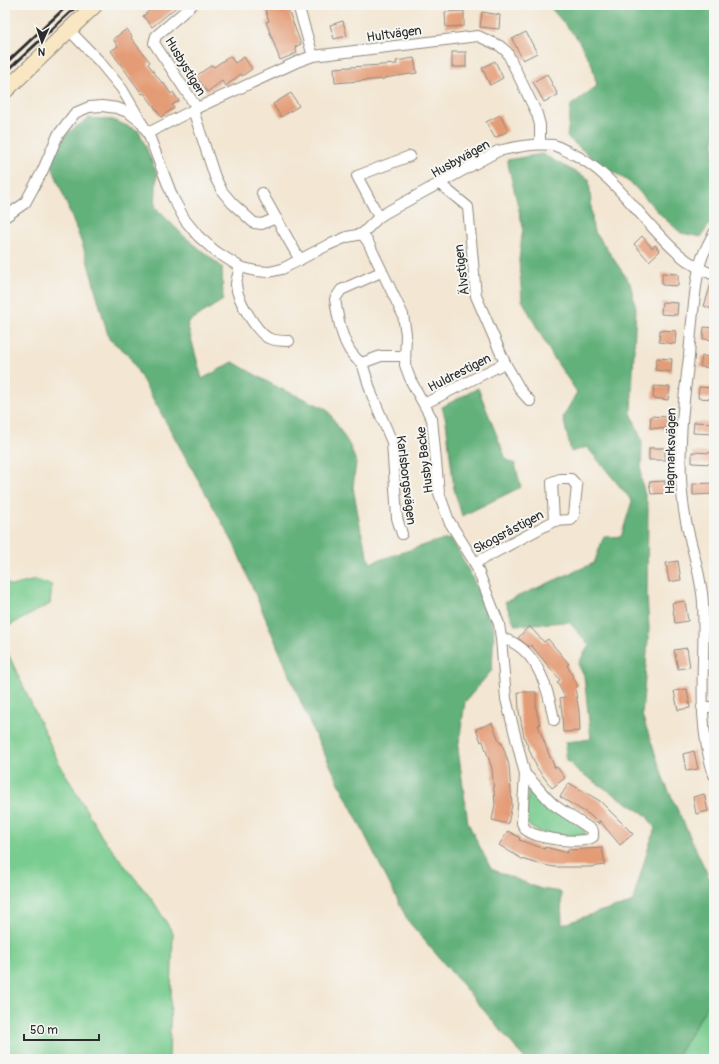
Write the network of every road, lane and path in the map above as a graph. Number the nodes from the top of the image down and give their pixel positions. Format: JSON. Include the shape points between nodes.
{"nodes":[{"id":1,"x":95,"y":5,"type":"edge"},
{"id":2,"x":192,"y":5,"type":"edge"},
{"id":3,"x":298,"y":5,"type":"edge"},
{"id":4,"x":69,"y":30,"type":"junction"},
{"id":5,"x":313,"y":56,"type":"junction"},
{"id":6,"x":5,"y":91,"type":"edge"},
{"id":7,"x":195,"y":109,"type":"junction"},
{"id":8,"x":141,"y":122,"type":"junction"},
{"id":9,"x":148,"y":133,"type":"junction"},
{"id":10,"x":540,"y":144,"type":"junction"},
{"id":11,"x":410,"y":156,"type":"dead end"},
{"id":12,"x":440,"y":184,"type":"junction"},
{"id":13,"x":262,"y":193,"type":"dead end"},
{"id":14,"x":5,"y":217,"type":"edge"},
{"id":15,"x":276,"y":218,"type":"junction"},
{"id":16,"x":379,"y":218,"type":"junction"},
{"id":17,"x":714,"y":233,"type":"edge"},
{"id":18,"x":362,"y":234,"type":"junction"},
{"id":19,"x":300,"y":260,"type":"junction"},
{"id":20,"x":240,"y":267,"type":"junction"},
{"id":21,"x":699,"y":269,"type":"junction"},
{"id":22,"x":381,"y":272,"type":"junction"},
{"id":23,"x":714,"y":276,"type":"edge"},
{"id":24,"x":289,"y":341,"type":"dead end"},
{"id":25,"x":404,"y":356,"type":"junction"},
{"id":26,"x":362,"y":363,"type":"junction"},
{"id":27,"x":505,"y":363,"type":"junction"},
{"id":28,"x":530,"y":401,"type":"dead end"},
{"id":29,"x":424,"y":404,"type":"junction"},
{"id":30,"x":554,"y":521,"type":"dead end"},
{"id":31,"x":402,"y":534,"type":"dead end"},
{"id":32,"x":475,"y":563,"type":"junction"},
{"id":33,"x":501,"y":638,"type":"junction"},
{"id":34,"x":702,"y":707,"type":"junction"},
{"id":35,"x":714,"y":707,"type":"edge"},
{"id":36,"x":554,"y":720,"type":"dead end"},
{"id":37,"x":525,"y":774,"type":"junction"},
{"id":38,"x":714,"y":775,"type":"edge"}],
"edges":[{"from":1,"to":4,"type":"main road"},
{"from":2,"to":7,"type":"street","name":"Husbystigen","via":[[156,36],[154,43]]},
{"from":3,"to":5,"type":"street"},
{"from":4,"to":6,"type":"main road"},
{"from":4,"to":8,"type":"street","via":[[122,89]]},
{"from":5,"to":7,"type":"street","name":"Hultvägen"},
{"from":5,"to":10,"type":"street","name":"Hultvägen","via":[[471,36],[484,37],[507,52],[537,114]]},
{"from":7,"to":9,"type":"street","name":"Hultvägen"},
{"from":7,"to":15,"type":"street","via":[[215,177],[222,191],[254,223],[262,224]]},
{"from":8,"to":9,"type":"street","name":"Husbyvägen"},
{"from":8,"to":14,"type":"street","name":"Husbyvägen","via":[[128,112],[117,108],[89,107],[75,113],[58,135],[25,203]]},
{"from":9,"to":20,"type":"street","name":"Husbyvägen","via":[[173,198],[185,220],[215,251]]},
{"from":10,"to":12,"type":"street","name":"Husbyvägen","via":[[498,151]]},
{"from":10,"to":21,"type":"street","name":"Husbyvägen","via":[[554,146],[599,169],[667,243]]},
{"from":11,"to":16,"type":"street","via":[[357,176]]},
{"from":12,"to":16,"type":"street","name":"Husbyvägen"},
{"from":12,"to":27,"type":"street","name":"Älvstigen","via":[[468,207],[476,296]]},
{"from":13,"to":15,"type":"street"},
{"from":15,"to":19,"type":"street"},
{"from":16,"to":18,"type":"street","name":"Husbyvägen"},
{"from":17,"to":21,"type":"street","name":"Hagmarksvägen"},
{"from":18,"to":19,"type":"street","name":"Husbyvägen","via":[[347,237]]},
{"from":18,"to":22,"type":"street","name":"Husby Backe"},
{"from":19,"to":20,"type":"street","name":"Husbyvägen","via":[[269,272]]},
{"from":20,"to":24,"type":"street","via":[[237,290],[251,319],[259,331],[268,338]]},
{"from":21,"to":23,"type":"street","name":"Husbyvägen"},
{"from":21,"to":34,"type":"street","name":"Hagmarksvägen","via":[[682,429],[681,472],[683,502],[703,605]]},
{"from":22,"to":25,"type":"street","name":"Husby Backe","via":[[403,314],[406,334]]},
{"from":22,"to":26,"type":"street","name":"Karlsborgsvägen","via":[[340,290],[335,299],[340,328],[351,353]]},
{"from":25,"to":26,"type":"street","via":[[381,356]]},
{"from":25,"to":29,"type":"street","name":"Husby Backe","via":[[410,381]]},
{"from":26,"to":31,"type":"street","name":"Karlsborgsvägen","via":[[372,395],[392,442],[397,518]]},
{"from":27,"to":28,"type":"street","name":"Älvstigen","via":[[521,391]]},
{"from":27,"to":29,"type":"street","name":"Huldrestigen"},
{"from":29,"to":32,"type":"street","name":"Husby Backe","via":[[432,419],[439,493],[449,521]]},
{"from":30,"to":32,"type":"street","name":"Skogsråstigen"},
{"from":32,"to":33,"type":"street","name":"Husby Backe","via":[[499,624]]},
{"from":33,"to":36,"type":"street","via":[[515,643],[534,663],[550,698]]},
{"from":33,"to":37,"type":"street","name":"Husby Backe","via":[[506,699]]},
{"from":34,"to":35,"type":"street"},
{"from":34,"to":38,"type":"street","name":"Hagmarksvägen"},
{"from":37,"to":37,"type":"street","name":"Husby Backe","via":[[522,823],[526,829],[548,838],[563,840],[581,841],[594,837],[593,831],[554,805]]}]}
